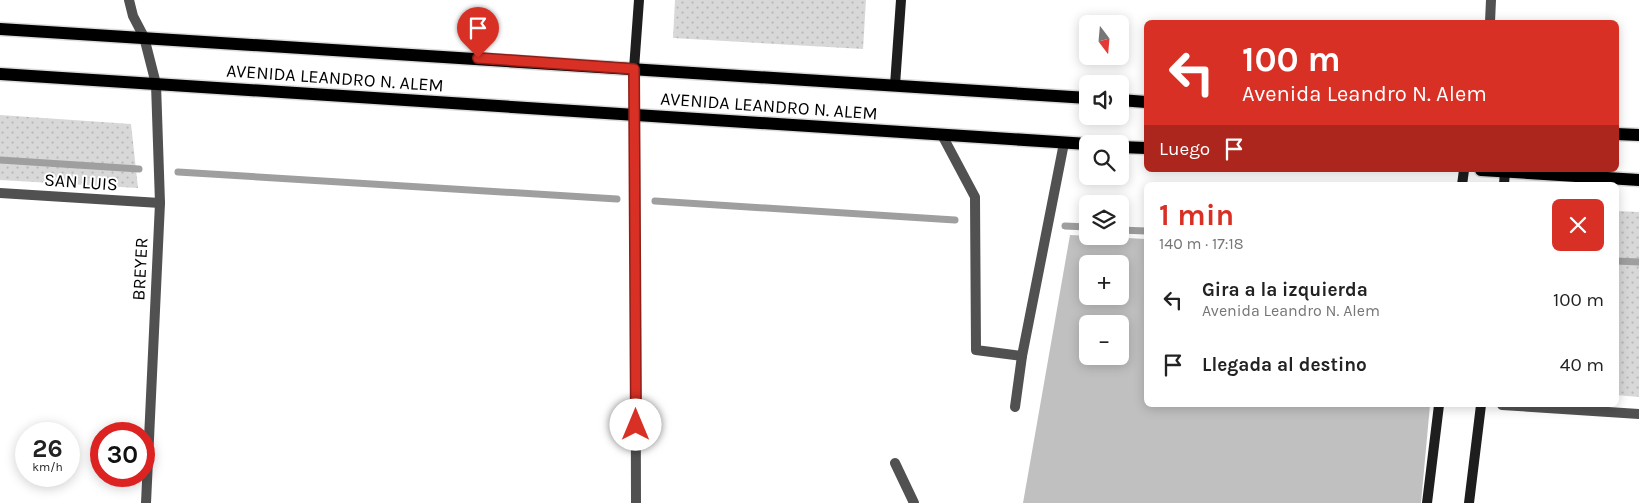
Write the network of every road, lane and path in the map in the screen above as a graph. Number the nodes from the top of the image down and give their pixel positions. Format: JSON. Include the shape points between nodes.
{"nodes":[{"id":1,"x":129,"y":0,"type":"edge"},
{"id":2,"x":639,"y":0,"type":"edge"},
{"id":3,"x":901,"y":0,"type":"edge"},
{"id":4,"x":1492,"y":0,"type":"edge"},
{"id":5,"x":1490,"y":20,"type":"edge"},
{"id":6,"x":0,"y":29,"type":"edge"},
{"id":7,"x":144,"y":37,"type":"junction"},
{"id":8,"x":634,"y":69,"type":"junction"},
{"id":9,"x":0,"y":74,"type":"edge"},
{"id":10,"x":156,"y":84,"type":"junction"},
{"id":11,"x":895,"y":85,"type":"junction"},
{"id":12,"x":1079,"y":97,"type":"edge"},
{"id":13,"x":1129,"y":101,"type":"edge"},
{"id":14,"x":1144,"y":102,"type":"edge"},
{"id":15,"x":635,"y":115,"type":"junction"},
{"id":16,"x":1619,"y":134,"type":"edge"},
{"id":17,"x":942,"y":135,"type":"junction"},
{"id":18,"x":1639,"y":135,"type":"edge"},
{"id":19,"x":1064,"y":143,"type":"junction"},
{"id":20,"x":1079,"y":144,"type":"edge"},
{"id":21,"x":1129,"y":147,"type":"edge"},
{"id":22,"x":1144,"y":148,"type":"edge"},
{"id":23,"x":1520,"y":172,"type":"edge"},
{"id":24,"x":1639,"y":180,"type":"edge"},
{"id":25,"x":0,"y":193,"type":"edge"},
{"id":26,"x":160,"y":203,"type":"junction"},
{"id":27,"x":1022,"y":356,"type":"junction"},
{"id":28,"x":1015,"y":407,"type":"dead end"},
{"id":29,"x":1439,"y":407,"type":"edge"},
{"id":30,"x":1481,"y":407,"type":"edge"},
{"id":31,"x":1557,"y":407,"type":"edge"},
{"id":32,"x":1584,"y":408,"type":"edge"},
{"id":33,"x":1639,"y":414,"type":"edge"},
{"id":34,"x":896,"y":463,"type":"dead end"},
{"id":35,"x":146,"y":503,"type":"edge"},
{"id":36,"x":636,"y":503,"type":"edge"},
{"id":37,"x":914,"y":503,"type":"edge"},
{"id":38,"x":1427,"y":503,"type":"edge"},
{"id":39,"x":1469,"y":503,"type":"edge"}],
"edges":[{"from":1,"to":7,"type":"street","name":"BREYER"},
{"from":2,"to":8,"type":"street"},
{"from":3,"to":11,"type":"street"},
{"from":4,"to":5,"type":"street"},
{"from":6,"to":7,"type":"main road","name":"AVENIDA LEANDRO N. ALEM"},
{"from":7,"to":8,"type":"main road","name":"AVENIDA LEANDRO N. ALEM"},
{"from":7,"to":10,"type":"street","name":"BREYER"},
{"from":8,"to":11,"type":"main road","name":"AVENIDA LEANDRO N. ALEM"},
{"from":8,"to":15,"type":"street"},
{"from":9,"to":10,"type":"main road","name":"AVENIDA LEANDRO N. ALEM"},
{"from":10,"to":15,"type":"main road","name":"AVENIDA LEANDRO N. ALEM"},
{"from":10,"to":26,"type":"street","name":"BREYER"},
{"from":11,"to":12,"type":"main road","name":"AVENIDA LEANDRO N. ALEM"},
{"from":13,"to":14,"type":"main road"},
{"from":15,"to":17,"type":"main road","name":"AVENIDA LEANDRO N. ALEM"},
{"from":15,"to":36,"type":"street"},
{"from":16,"to":18,"type":"main road"},
{"from":17,"to":19,"type":"main road","name":"AVENIDA LEANDRO N. ALEM"},
{"from":17,"to":27,"type":"street","via":[[974,198],[976,350]]},
{"from":19,"to":20,"type":"main road","name":"AVENIDA LEANDRO N. ALEM"},
{"from":19,"to":27,"type":"street"},
{"from":21,"to":22,"type":"main road"},
{"from":23,"to":24,"type":"main road"},
{"from":25,"to":26,"type":"street","name":"SAN LUIS"},
{"from":26,"to":35,"type":"street","name":"BREYER"},
{"from":27,"to":28,"type":"street"},
{"from":29,"to":38,"type":"street"},
{"from":30,"to":39,"type":"street"},
{"from":31,"to":32,"type":"street"},
{"from":32,"to":33,"type":"street"},
{"from":34,"to":37,"type":"street"}]}
